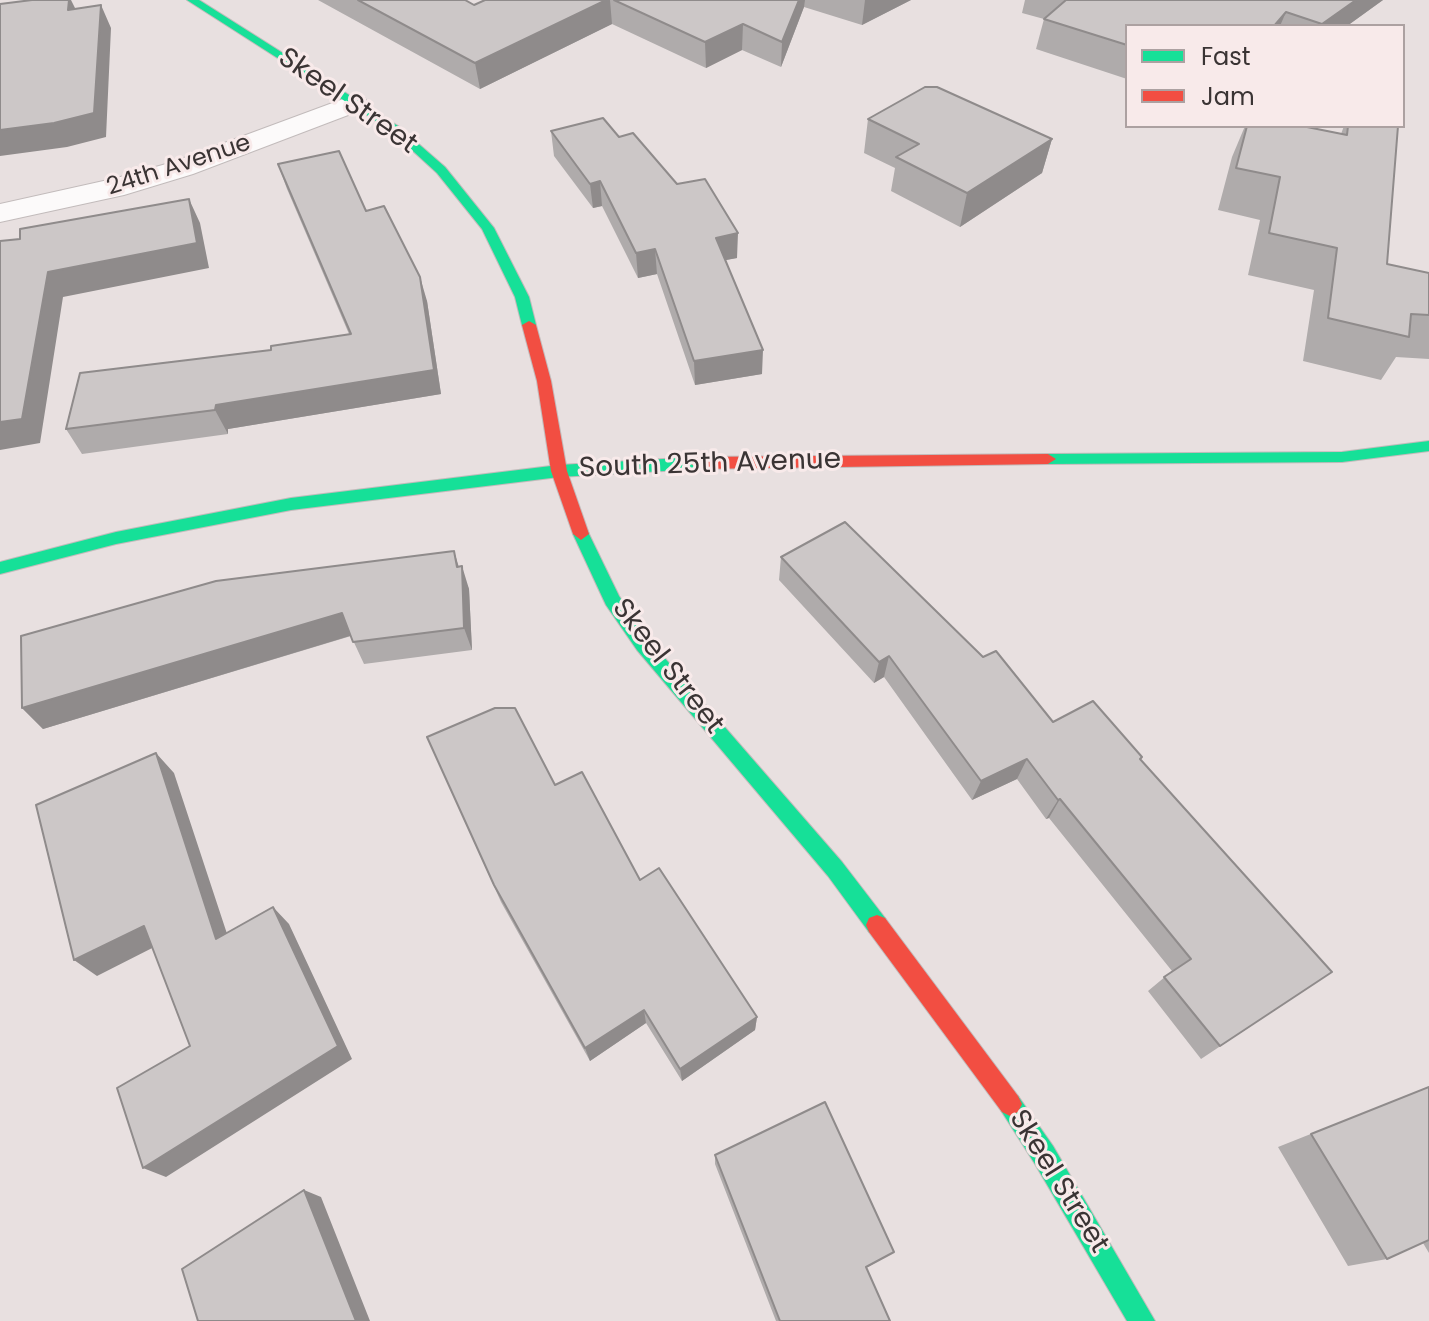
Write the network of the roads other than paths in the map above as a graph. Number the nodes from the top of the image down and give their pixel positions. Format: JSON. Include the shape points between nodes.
{"nodes":[{"id":1,"x":192,"y":0,"type":"edge"},
{"id":2,"x":354,"y":103,"type":"junction"},
{"id":3,"x":0,"y":213,"type":"edge"},
{"id":4,"x":1429,"y":446,"type":"edge"},
{"id":5,"x":559,"y":471,"type":"junction"},
{"id":6,"x":0,"y":568,"type":"edge"},
{"id":7,"x":1142,"y":1321,"type":"edge"}],
"edges":[{"from":1,"to":2,"type":"street","name":"Skeel Street"},
{"from":2,"to":3,"type":"street","name":"24th Avenue","via":[[183,168]]},
{"from":2,"to":5,"type":"street","name":"Skeel Street","via":[[394,128],[441,170],[488,228],[522,297],[544,381]]},
{"from":4,"to":5,"type":"street","name":"South 25th Avenue","via":[[1342,457],[723,461]]},
{"from":5,"to":6,"type":"street","name":"South 25th Avenue","via":[[291,504],[116,538]]},
{"from":5,"to":7,"type":"street","name":"Skeel Street","via":[[573,516],[612,600],[835,869],[985,1068],[1044,1155]]}]}
